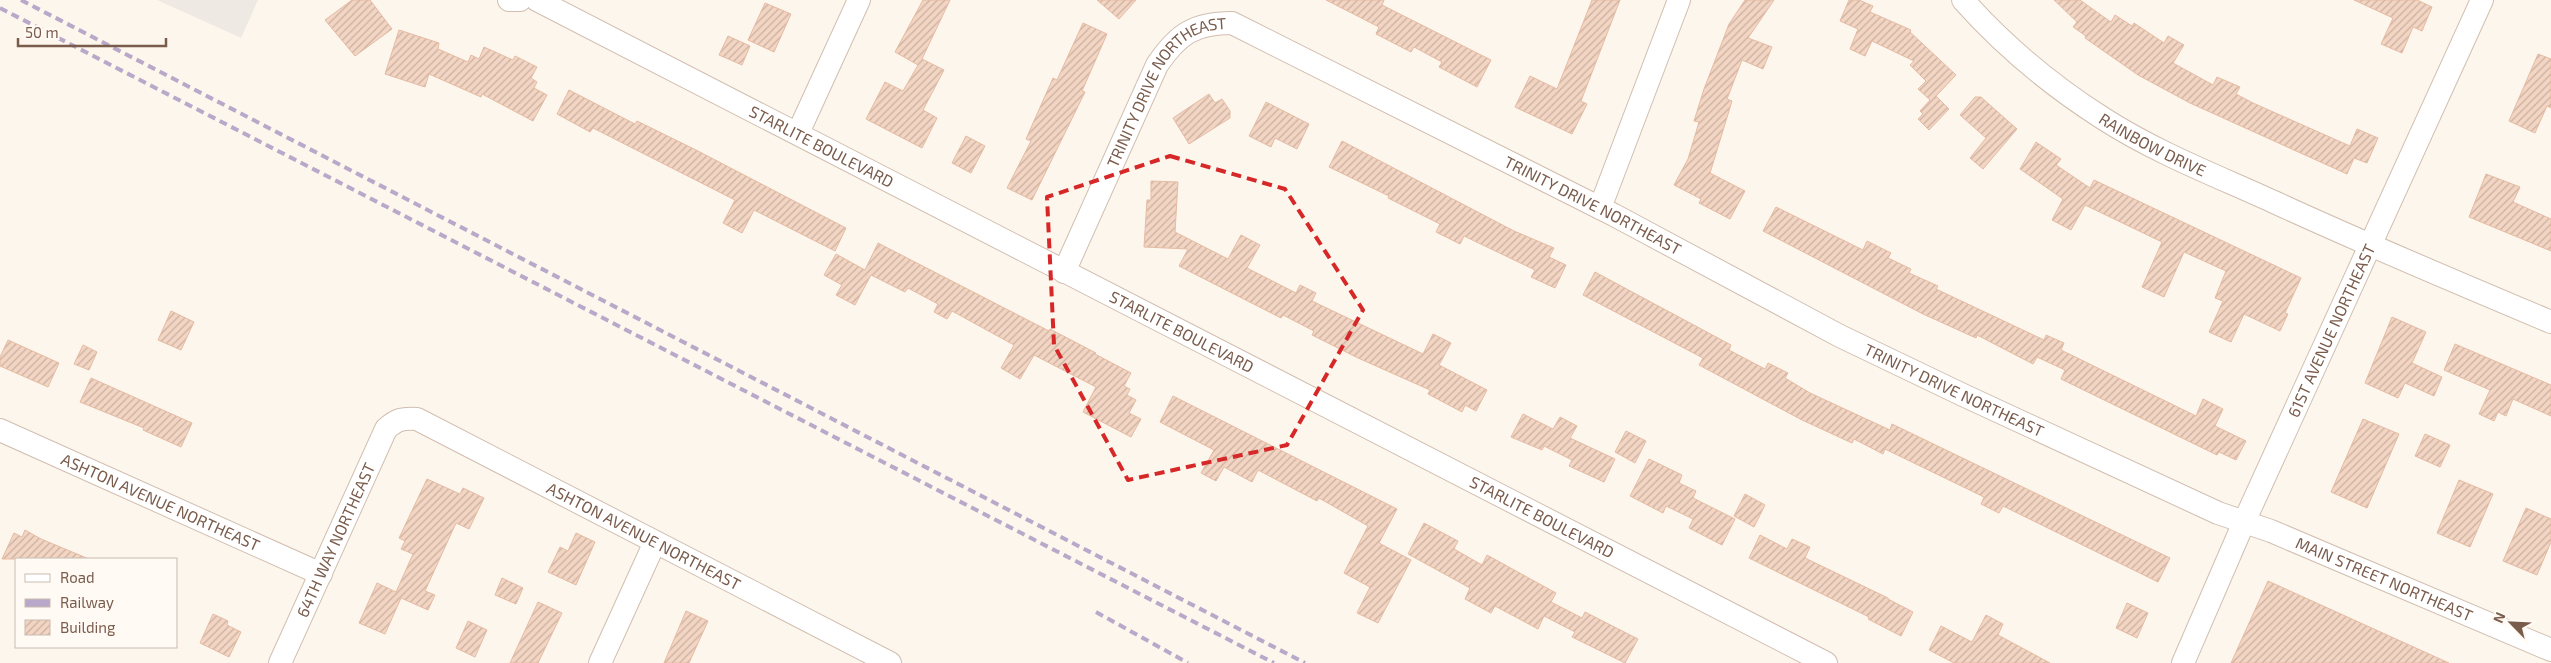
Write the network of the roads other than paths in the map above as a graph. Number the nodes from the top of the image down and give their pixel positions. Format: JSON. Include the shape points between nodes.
{"nodes":[{"id":1,"x":509,"y":0,"type":"edge"},
{"id":2,"x":520,"y":0,"type":"edge"},
{"id":3,"x":537,"y":0,"type":"edge"},
{"id":4,"x":859,"y":0,"type":"edge"},
{"id":5,"x":1679,"y":0,"type":"edge"},
{"id":6,"x":1963,"y":0,"type":"edge"},
{"id":7,"x":2482,"y":0,"type":"edge"},
{"id":8,"x":798,"y":133,"type":"junction"},
{"id":9,"x":1600,"y":208,"type":"junction"},
{"id":10,"x":2371,"y":246,"type":"junction"},
{"id":11,"x":1064,"y":272,"type":"junction"},
{"id":12,"x":2551,"y":322,"type":"edge"},
{"id":13,"x":396,"y":420,"type":"joint"},
{"id":14,"x":0,"y":430,"type":"edge"},
{"id":15,"x":2244,"y":522,"type":"junction"},
{"id":16,"x":655,"y":542,"type":"junction"},
{"id":17,"x":321,"y":574,"type":"junction"},
{"id":18,"x":2551,"y":650,"type":"edge"},
{"id":19,"x":280,"y":663,"type":"edge"},
{"id":20,"x":600,"y":663,"type":"edge"},
{"id":21,"x":890,"y":663,"type":"edge"},
{"id":22,"x":1826,"y":663,"type":"edge"},
{"id":23,"x":2183,"y":663,"type":"edge"}],
"edges":[{"from":1,"to":2,"type":"street"},
{"from":3,"to":8,"type":"street","name":"STARLITE BOULEVARD"},
{"from":4,"to":8,"type":"street"},
{"from":5,"to":9,"type":"street"},
{"from":6,"to":10,"type":"street","name":"RAINBOW DRIVE","via":[[1996,36],[2047,79],[2104,120],[2155,147]]},
{"from":7,"to":10,"type":"street","name":"61ST AVENUE NORTHEAST"},
{"from":8,"to":11,"type":"street","name":"STARLITE BOULEVARD"},
{"from":9,"to":11,"type":"street","name":"TRINITY DRIVE NORTHEAST","via":[[1250,30],[1232,24],[1211,23],[1189,31],[1171,45],[1157,65]]},
{"from":9,"to":15,"type":"street","name":"TRINITY DRIVE NORTHEAST","via":[[1840,336],[2209,509]]},
{"from":10,"to":12,"type":"street","name":"RAINBOW DRIVE"},
{"from":10,"to":15,"type":"street","name":"61ST AVENUE NORTHEAST"},
{"from":11,"to":22,"type":"street","name":"STARLITE BOULEVARD"},
{"from":13,"to":16,"type":"street","name":"ASHTON AVENUE NORTHEAST","via":[[417,419]]},
{"from":13,"to":17,"type":"street","name":"64TH WAY NORTHEAST","via":[[386,429]]},
{"from":14,"to":17,"type":"street","name":"ASHTON AVENUE NORTHEAST"},
{"from":15,"to":18,"type":"street","name":"MAIN STREET NORTHEAST"},
{"from":15,"to":23,"type":"street","name":"61ST AVENUE NORTHEAST"},
{"from":16,"to":20,"type":"street"},
{"from":16,"to":21,"type":"street","name":"ASHTON AVENUE NORTHEAST"},
{"from":17,"to":19,"type":"street","name":"64TH WAY NORTHEAST"}]}
